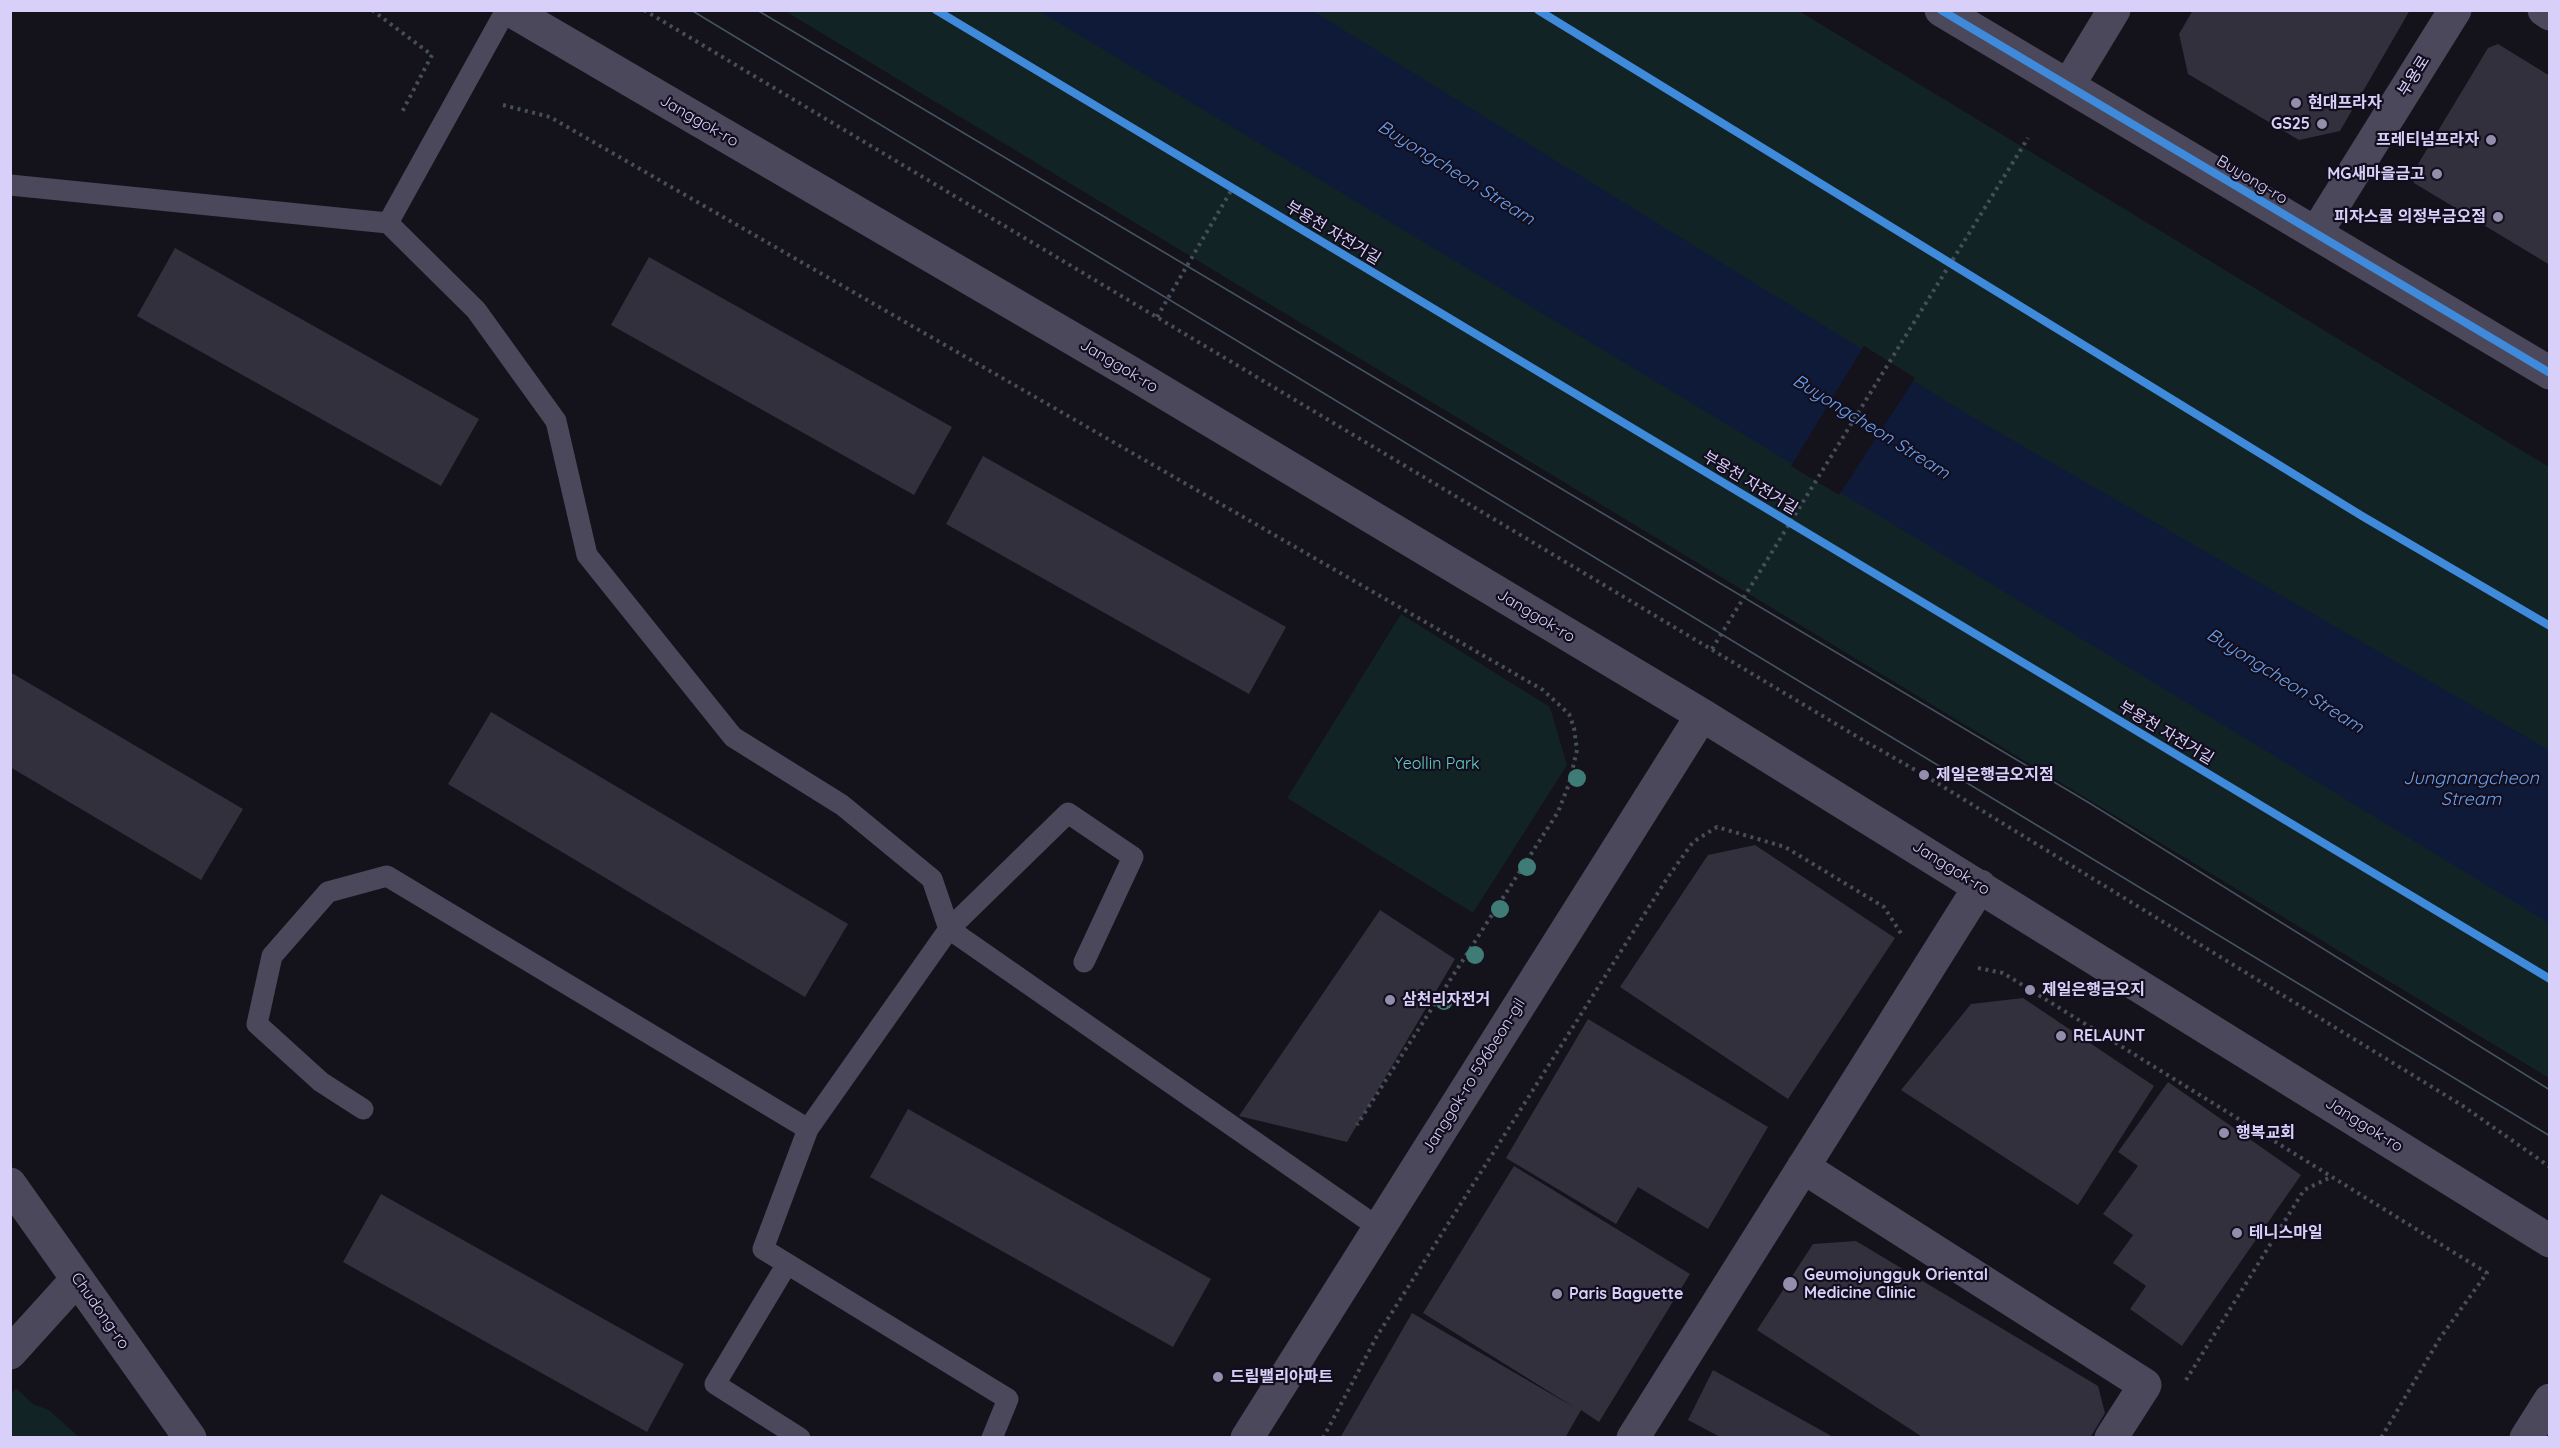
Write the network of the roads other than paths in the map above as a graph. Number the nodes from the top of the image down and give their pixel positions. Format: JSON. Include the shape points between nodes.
{"nodes":[{"id":1,"x":508,"y":10,"type":"edge"},
{"id":2,"x":1941,"y":10,"type":"edge"},
{"id":3,"x":2114,"y":10,"type":"edge"},
{"id":4,"x":2455,"y":10,"type":"edge"},
{"id":5,"x":2544,"y":10,"type":"edge"},
{"id":6,"x":2550,"y":14,"type":"edge"},
{"id":7,"x":2068,"y":86,"type":"junction"},
{"id":8,"x":10,"y":185,"type":"edge"},
{"id":9,"x":388,"y":223,"type":"junction"},
{"id":10,"x":2316,"y":233,"type":"junction"},
{"id":11,"x":2550,"y":373,"type":"edge"},
{"id":12,"x":1701,"y":715,"type":"junction"},
{"id":13,"x":1980,"y":886,"type":"junction"},
{"id":14,"x":949,"y":928,"type":"junction"},
{"id":15,"x":1084,"y":962,"type":"dead end"},
{"id":16,"x":363,"y":1109,"type":"dead end"},
{"id":17,"x":808,"y":1129,"type":"junction"},
{"id":18,"x":1803,"y":1167,"type":"junction"},
{"id":19,"x":10,"y":1184,"type":"edge"},
{"id":20,"x":1379,"y":1228,"type":"junction"},
{"id":21,"x":2550,"y":1241,"type":"edge"},
{"id":22,"x":787,"y":1264,"type":"junction"},
{"id":23,"x":77,"y":1279,"type":"junction"},
{"id":24,"x":10,"y":1353,"type":"edge"},
{"id":25,"x":2550,"y":1400,"type":"edge"},
{"id":26,"x":190,"y":1437,"type":"edge"},
{"id":27,"x":800,"y":1437,"type":"edge"},
{"id":28,"x":992,"y":1437,"type":"edge"},
{"id":29,"x":1248,"y":1437,"type":"edge"},
{"id":30,"x":1633,"y":1437,"type":"edge"},
{"id":31,"x":2111,"y":1437,"type":"edge"},
{"id":32,"x":2526,"y":1437,"type":"edge"}],
"edges":[{"from":1,"to":9,"type":"lane"},
{"from":1,"to":12,"type":"street","name":"Janggok-ro","via":[[1128,371]]},
{"from":2,"to":7,"type":"street","name":"Buyong-ro"},
{"from":3,"to":7,"type":"street"},
{"from":4,"to":10,"type":"street","name":"부용로"},
{"from":5,"to":6,"type":"street"},
{"from":7,"to":10,"type":"street","name":"Buyong-ro"},
{"from":8,"to":9,"type":"lane"},
{"from":9,"to":14,"type":"lane","via":[[476,310],[556,420],[587,555],[733,737],[842,805],[932,879]]},
{"from":10,"to":11,"type":"street","name":"Buyong-ro"},
{"from":12,"to":13,"type":"street","name":"Janggok-ro"},
{"from":12,"to":20,"type":"street","name":"Janggok-ro 596beon-gil"},
{"from":13,"to":18,"type":"street"},
{"from":13,"to":21,"type":"street","name":"Janggok-ro"},
{"from":14,"to":15,"type":"lane","via":[[1068,813],[1133,857]]},
{"from":14,"to":17,"type":"lane"},
{"from":14,"to":20,"type":"lane"},
{"from":16,"to":17,"type":"lane","via":[[321,1082],[257,1024],[272,956],[328,892],[387,876]]},
{"from":17,"to":22,"type":"lane","via":[[763,1249]]},
{"from":18,"to":30,"type":"street"},
{"from":18,"to":31,"type":"street","via":[[2145,1385]]},
{"from":19,"to":23,"type":"street","name":"Chudong-ro"},
{"from":20,"to":29,"type":"street","name":"Janggok-ro 596beon-gil"},
{"from":22,"to":27,"type":"lane","via":[[715,1384]]},
{"from":22,"to":28,"type":"lane","via":[[1008,1399]]},
{"from":23,"to":24,"type":"street"},
{"from":23,"to":26,"type":"street","name":"Chudong-ro"},
{"from":25,"to":32,"type":"street"}]}
